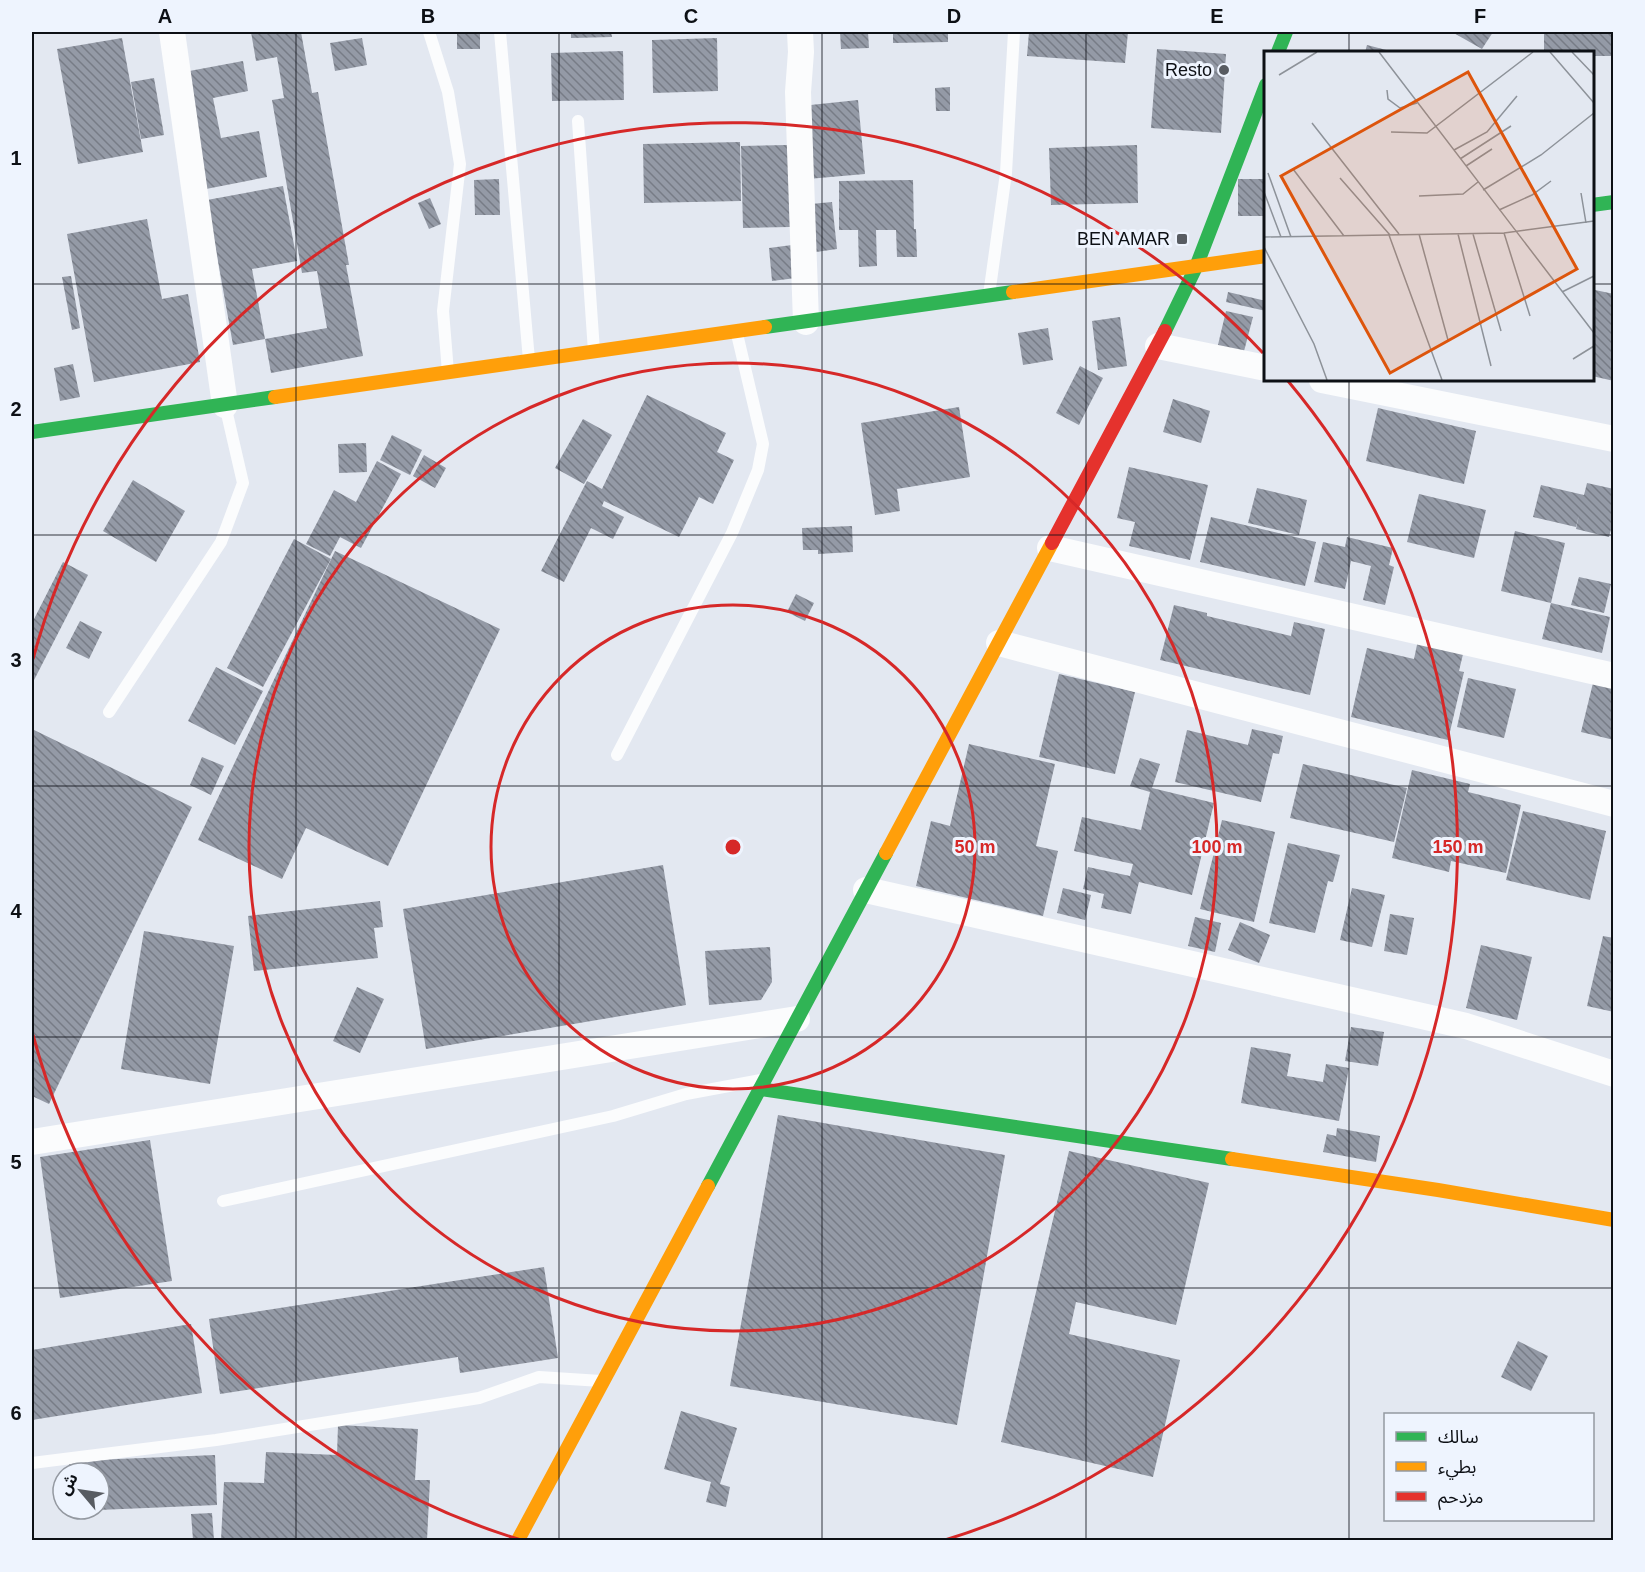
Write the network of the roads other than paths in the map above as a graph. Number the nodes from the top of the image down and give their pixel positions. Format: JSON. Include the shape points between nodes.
{"nodes":[{"id":1,"x":172,"y":32,"type":"edge"},
{"id":2,"x":429,"y":32,"type":"edge"},
{"id":3,"x":500,"y":32,"type":"edge"},
{"id":4,"x":800,"y":32,"type":"edge"},
{"id":5,"x":1014,"y":32,"type":"edge"},
{"id":6,"x":1286,"y":32,"type":"edge"},
{"id":7,"x":1278,"y":51,"type":"edge"},
{"id":8,"x":1264,"y":90,"type":"edge"},
{"id":9,"x":578,"y":121,"type":"dead end"},
{"id":10,"x":1614,"y":202,"type":"edge"},
{"id":11,"x":1594,"y":205,"type":"edge"},
{"id":12,"x":1264,"y":256,"type":"edge"},
{"id":13,"x":1196,"y":267,"type":"junction"},
{"id":14,"x":989,"y":296,"type":"junction"},
{"id":15,"x":806,"y":322,"type":"junction"},
{"id":16,"x":737,"y":332,"type":"junction"},
{"id":17,"x":1158,"y":346,"type":"junction"},
{"id":18,"x":594,"y":352,"type":"junction"},
{"id":19,"x":529,"y":362,"type":"junction"},
{"id":20,"x":1264,"y":368,"type":"edge"},
{"id":21,"x":448,"y":373,"type":"junction"},
{"id":22,"x":1327,"y":381,"type":"edge"},
{"id":23,"x":225,"y":405,"type":"junction"},
{"id":24,"x":32,"y":432,"type":"edge"},
{"id":25,"x":1614,"y":439,"type":"edge"},
{"id":26,"x":1050,"y":548,"type":"junction"},
{"id":27,"x":999,"y":643,"type":"junction"},
{"id":28,"x":1614,"y":676,"type":"edge"},
{"id":29,"x":108,"y":712,"type":"dead end"},
{"id":30,"x":616,"y":755,"type":"dead end"},
{"id":31,"x":1614,"y":804,"type":"edge"},
{"id":32,"x":866,"y":890,"type":"junction"},
{"id":33,"x":797,"y":1019,"type":"junction"},
{"id":34,"x":1614,"y":1074,"type":"edge"},
{"id":35,"x":762,"y":1084,"type":"junction"},
{"id":36,"x":32,"y":1142,"type":"edge"},
{"id":37,"x":223,"y":1201,"type":"dead end"},
{"id":38,"x":1614,"y":1220,"type":"edge"},
{"id":39,"x":603,"y":1381,"type":"junction"},
{"id":40,"x":32,"y":1463,"type":"edge"},
{"id":41,"x":518,"y":1540,"type":"edge"}],
"edges":[{"from":1,"to":23,"type":"street"},
{"from":2,"to":21,"type":"lane","via":[[448,92],[460,164],[443,311]]},
{"from":3,"to":19,"type":"lane"},
{"from":4,"to":15,"type":"street","via":[[798,92]]},
{"from":5,"to":14,"type":"lane","via":[[1006,173]]},
{"from":6,"to":7,"type":"street"},
{"from":8,"to":13,"type":"street"},
{"from":9,"to":18,"type":"lane"},
{"from":10,"to":11,"type":"street"},
{"from":12,"to":13,"type":"street"},
{"from":13,"to":14,"type":"street"},
{"from":13,"to":17,"type":"street"},
{"from":14,"to":15,"type":"street"},
{"from":15,"to":16,"type":"street"},
{"from":16,"to":18,"type":"street"},
{"from":16,"to":30,"type":"lane","via":[[763,444],[758,470],[732,532]]},
{"from":17,"to":20,"type":"street"},
{"from":17,"to":26,"type":"street"},
{"from":18,"to":19,"type":"street"},
{"from":19,"to":21,"type":"street"},
{"from":21,"to":23,"type":"street"},
{"from":22,"to":25,"type":"street"},
{"from":23,"to":24,"type":"street"},
{"from":23,"to":29,"type":"lane","via":[[243,483],[221,542]]},
{"from":26,"to":27,"type":"street"},
{"from":26,"to":28,"type":"street"},
{"from":27,"to":31,"type":"street"},
{"from":27,"to":32,"type":"street"},
{"from":32,"to":33,"type":"street"},
{"from":32,"to":34,"type":"street","via":[[1466,1026]]},
{"from":33,"to":35,"type":"street"},
{"from":33,"to":36,"type":"street"},
{"from":35,"to":37,"type":"lane","via":[[686,1094],[614,1116]]},
{"from":35,"to":38,"type":"street"},
{"from":35,"to":39,"type":"street"},
{"from":39,"to":40,"type":"lane","via":[[539,1377],[479,1398],[216,1440]]},
{"from":39,"to":41,"type":"street"}]}
